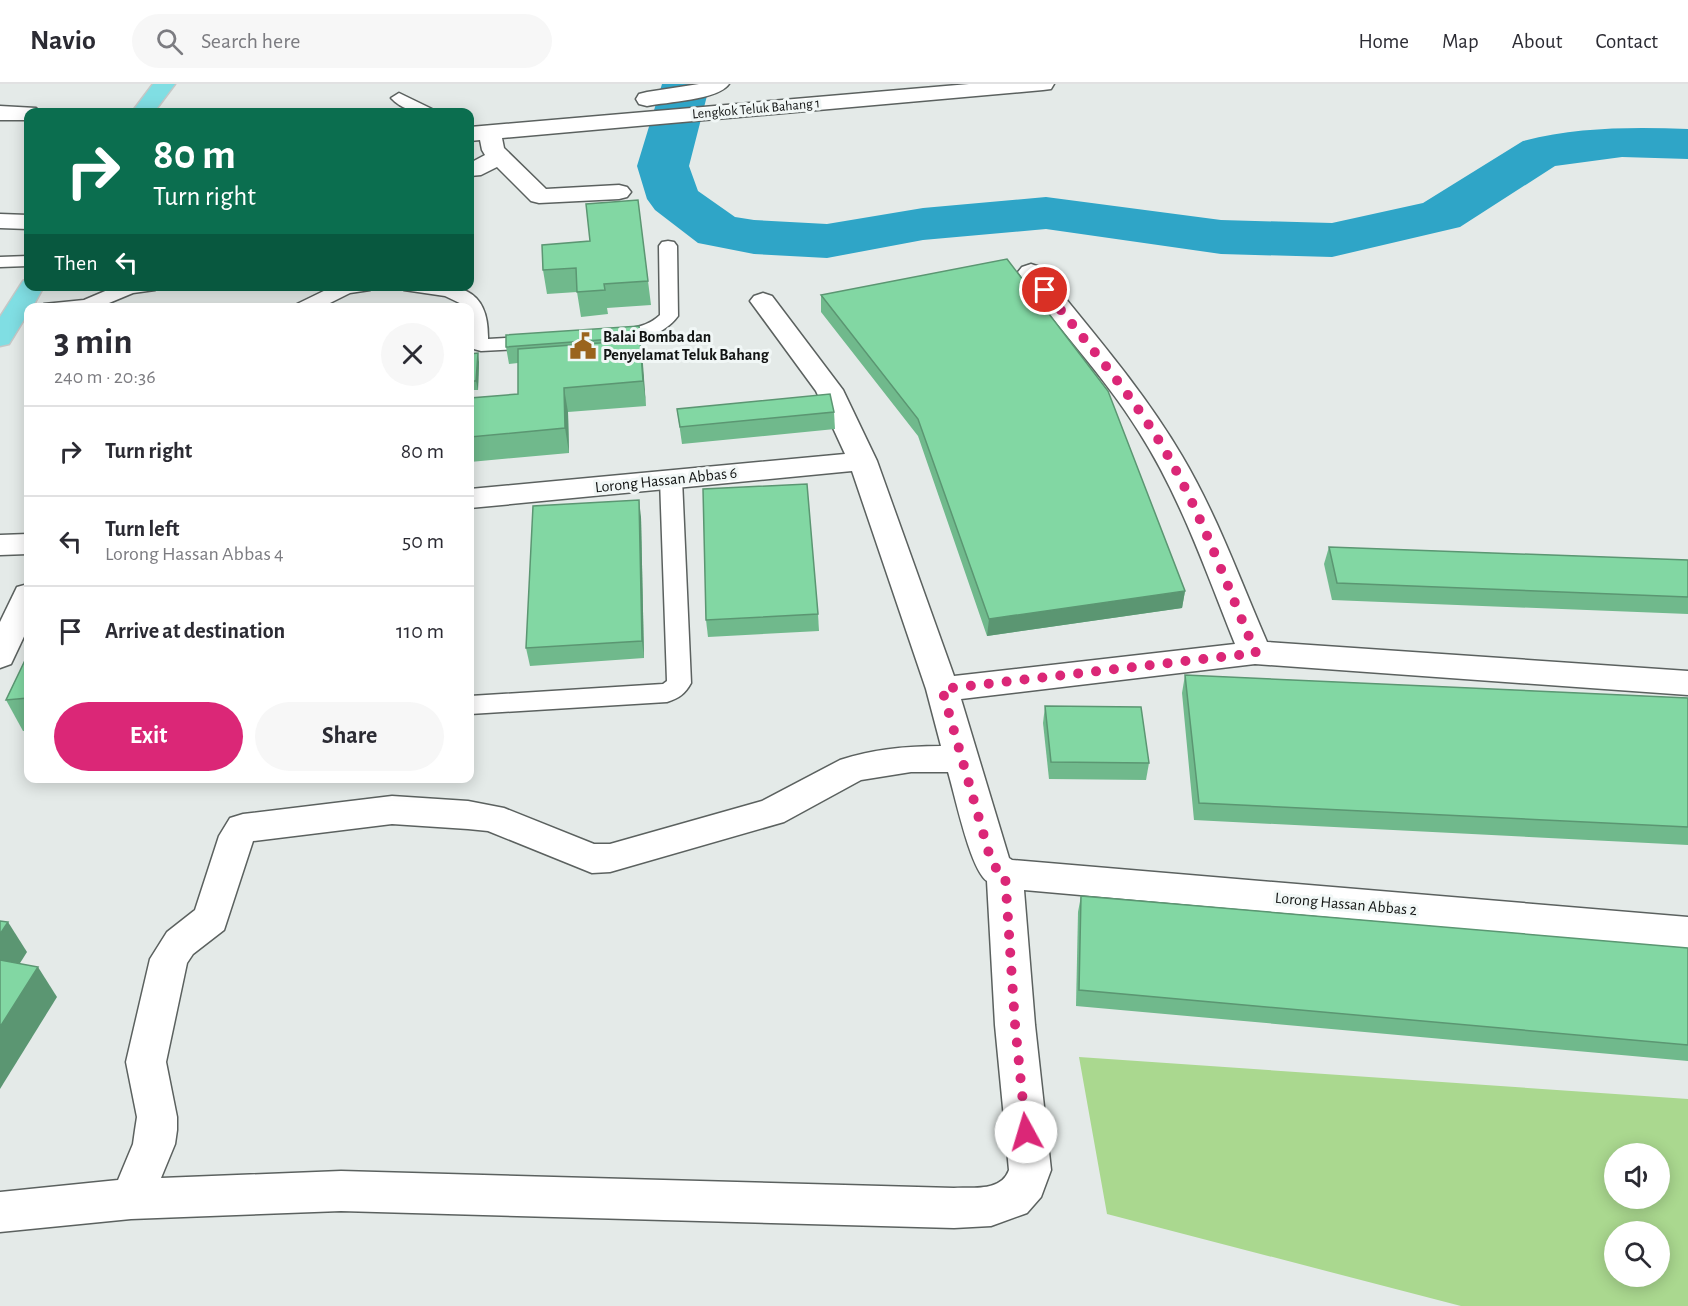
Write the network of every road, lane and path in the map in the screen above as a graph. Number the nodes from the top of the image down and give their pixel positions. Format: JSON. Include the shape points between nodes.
{"nodes":[{"id":1,"x":164,"y":84,"type":"edge"},
{"id":2,"x":1043,"y":84,"type":"edge"},
{"id":3,"x":711,"y":87,"type":"edge"},
{"id":4,"x":399,"y":98,"type":"dead end"},
{"id":5,"x":146,"y":108,"type":"edge"},
{"id":6,"x":418,"y":108,"type":"edge"},
{"id":7,"x":0,"y":113,"type":"edge"},
{"id":8,"x":24,"y":113,"type":"edge"},
{"id":9,"x":578,"y":124,"type":"junction"},
{"id":10,"x":480,"y":133,"type":"edge"},
{"id":11,"x":500,"y":157,"type":"junction"},
{"id":12,"x":474,"y":170,"type":"edge"},
{"id":13,"x":619,"y":192,"type":"dead end"},
{"id":14,"x":0,"y":221,"type":"edge"},
{"id":15,"x":24,"y":222,"type":"edge"},
{"id":16,"x":668,"y":246,"type":"dead end"},
{"id":17,"x":24,"y":261,"type":"edge"},
{"id":18,"x":0,"y":262,"type":"edge"},
{"id":19,"x":1031,"y":272,"type":"dead end"},
{"id":20,"x":123,"y":291,"type":"edge"},
{"id":21,"x":341,"y":291,"type":"edge"},
{"id":22,"x":436,"y":291,"type":"edge"},
{"id":23,"x":763,"y":301,"type":"dead end"},
{"id":24,"x":96,"y":303,"type":"edge"},
{"id":25,"x":315,"y":303,"type":"edge"},
{"id":26,"x":472,"y":303,"type":"edge"},
{"id":27,"x":474,"y":306,"type":"edge"},
{"id":28,"x":23,"y":309,"type":"edge"},
{"id":29,"x":0,"y":338,"type":"edge"},
{"id":30,"x":591,"y":338,"type":"edge"},
{"id":31,"x":555,"y":341,"type":"edge"},
{"id":32,"x":864,"y":460,"type":"junction"},
{"id":33,"x":671,"y":479,"type":"junction"},
{"id":34,"x":474,"y":499,"type":"edge"},
{"id":35,"x":24,"y":544,"type":"edge"},
{"id":36,"x":0,"y":545,"type":"edge"},
{"id":37,"x":24,"y":604,"type":"edge"},
{"id":38,"x":1256,"y":653,"type":"junction"},
{"id":39,"x":0,"y":656,"type":"edge"},
{"id":40,"x":1688,"y":683,"type":"edge"},
{"id":41,"x":942,"y":689,"type":"junction"},
{"id":42,"x":474,"y":705,"type":"edge"},
{"id":43,"x":963,"y":759,"type":"junction"},
{"id":44,"x":1005,"y":874,"type":"junction"},
{"id":45,"x":1688,"y":933,"type":"edge"},
{"id":46,"x":131,"y":1199,"type":"junction"},
{"id":47,"x":0,"y":1212,"type":"edge"}],
"edges":[{"from":1,"to":5,"type":"main road"},
{"from":2,"to":9,"type":"street","name":"Lengkok Teluk Bahang 1"},
{"from":3,"to":9,"type":"street","via":[[606,106]]},
{"from":4,"to":6,"type":"lane"},
{"from":7,"to":8,"type":"street"},
{"from":9,"to":10,"type":"street","name":"Lengkok Teluk Bahang 1"},
{"from":10,"to":11,"type":"street"},
{"from":11,"to":12,"type":"street"},
{"from":11,"to":13,"type":"street","via":[[542,197]]},
{"from":14,"to":15,"type":"street"},
{"from":16,"to":30,"type":"lane","via":[[669,316],[654,329],[641,333]]},
{"from":17,"to":18,"type":"lane"},
{"from":19,"to":38,"type":"street","via":[[1144,417],[1168,456]]},
{"from":20,"to":24,"type":"lane"},
{"from":21,"to":25,"type":"lane"},
{"from":22,"to":26,"type":"lane"},
{"from":23,"to":32,"type":"street","via":[[829,390]]},
{"from":27,"to":31,"type":"lane","via":[[478,342],[485,347]]},
{"from":28,"to":29,"type":"main road"},
{"from":32,"to":33,"type":"street","name":"Lorong Hassan Abbas 6"},
{"from":32,"to":41,"type":"street"},
{"from":33,"to":34,"type":"street","name":"Lorong Hassan Abbas 6"},
{"from":33,"to":42,"type":"lane","via":[[679,683],[676,688],[667,693]]},
{"from":35,"to":36,"type":"street"},
{"from":37,"to":39,"type":"street"},
{"from":38,"to":40,"type":"street"},
{"from":38,"to":41,"type":"street"},
{"from":41,"to":43,"type":"street"},
{"from":43,"to":44,"type":"street","via":[[990,857]]},
{"from":43,"to":46,"type":"street","via":[[911,759],[852,769],[772,812],[610,858],[592,859],[492,818],[468,815],[392,810],[243,828],[237,836],[211,919],[180,943],[169,959],[146,1062],[156,1117],[155,1137]]},
{"from":44,"to":45,"type":"street","name":"Lorong Hassan Abbas 2"},
{"from":44,"to":46,"type":"street","via":[[1030,1170],[1028,1183],[1011,1200],[992,1206],[954,1208],[340,1191]]},
{"from":46,"to":47,"type":"street"}]}
